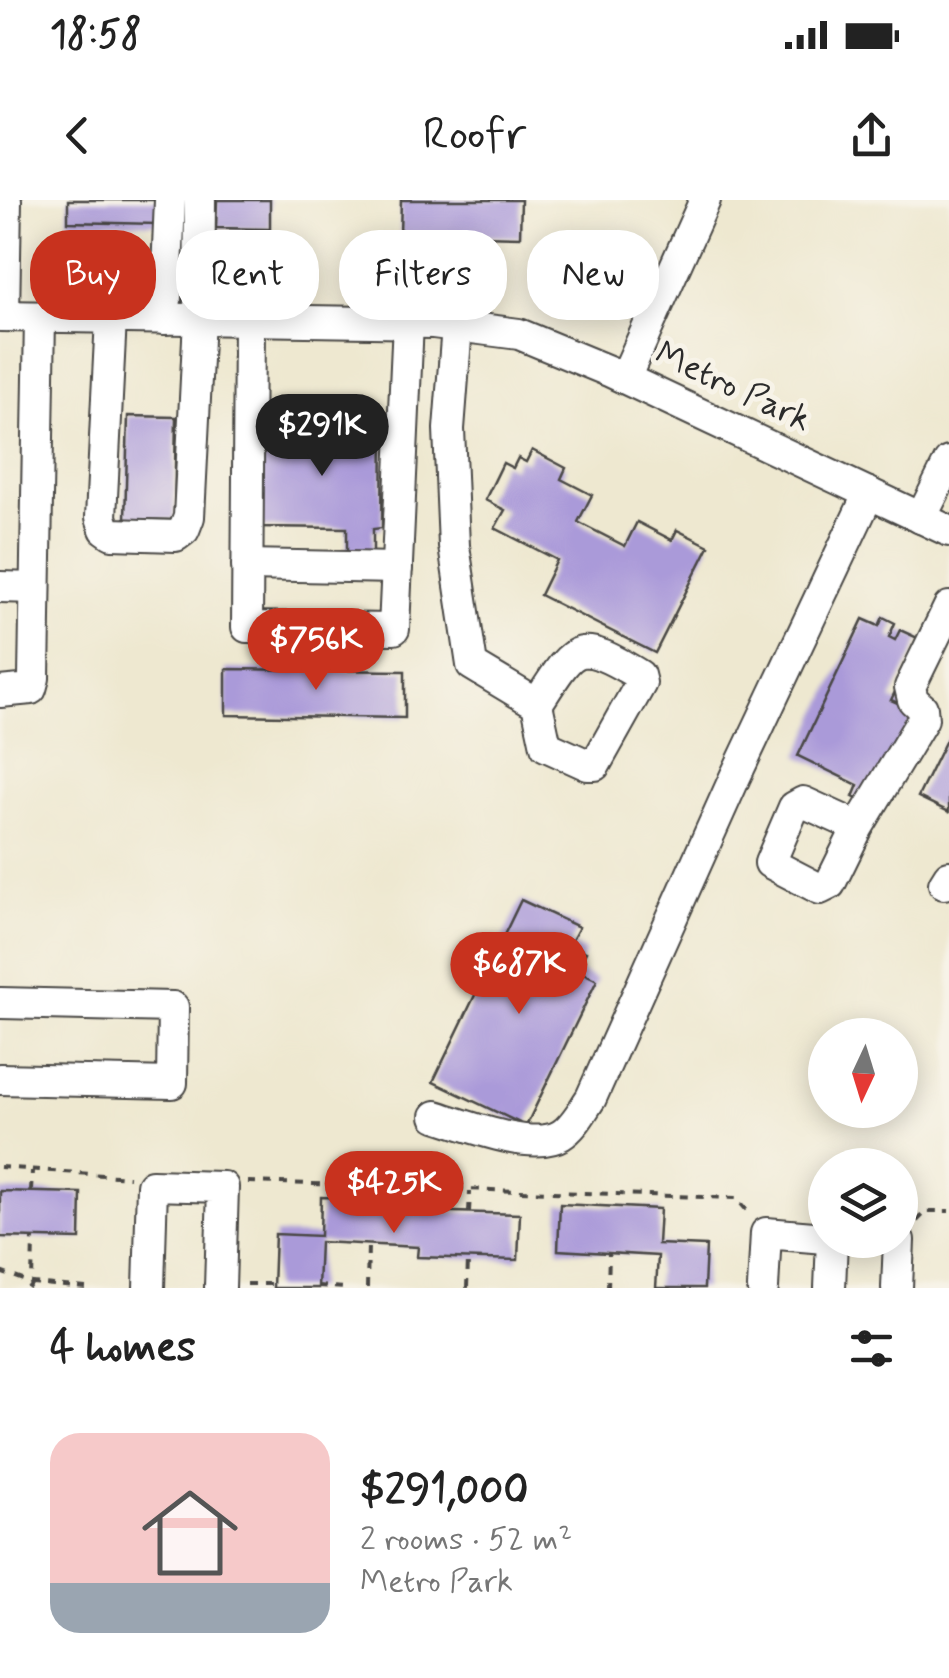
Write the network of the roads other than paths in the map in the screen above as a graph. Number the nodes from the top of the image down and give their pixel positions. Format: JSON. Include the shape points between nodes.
{"nodes":[{"id":1,"x":6,"y":200,"type":"edge"},
{"id":2,"x":170,"y":200,"type":"edge"},
{"id":3,"x":200,"y":200,"type":"edge"},
{"id":4,"x":705,"y":200,"type":"edge"},
{"id":5,"x":200,"y":230,"type":"edge"},
{"id":6,"x":2,"y":316,"type":"edge"},
{"id":7,"x":30,"y":317,"type":"edge"},
{"id":8,"x":156,"y":319,"type":"edge"},
{"id":9,"x":165,"y":319,"type":"junction"},
{"id":10,"x":176,"y":319,"type":"edge"},
{"id":11,"x":40,"y":320,"type":"edge"},
{"id":12,"x":112,"y":320,"type":"edge"},
{"id":13,"x":199,"y":320,"type":"edge"},
{"id":14,"x":249,"y":320,"type":"joint"},
{"id":15,"x":408,"y":322,"type":"junction"},
{"id":16,"x":457,"y":326,"type":"junction"},
{"id":17,"x":625,"y":378,"type":"junction"},
{"id":18,"x":949,"y":462,"type":"edge"},
{"id":19,"x":869,"y":493,"type":"junction"},
{"id":20,"x":935,"y":524,"type":"edge"},
{"id":21,"x":247,"y":566,"type":"junction"},
{"id":22,"x":397,"y":568,"type":"junction"},
{"id":23,"x":0,"y":588,"type":"edge"},
{"id":24,"x":36,"y":588,"type":"junction"},
{"id":25,"x":949,"y":606,"type":"edge"},
{"id":26,"x":0,"y":692,"type":"edge"},
{"id":27,"x":537,"y":704,"type":"dead end"},
{"id":28,"x":858,"y":827,"type":"dead end"},
{"id":29,"x":0,"y":1003,"type":"edge"},
{"id":30,"x":0,"y":1079,"type":"edge"},
{"id":31,"x":436,"y":1116,"type":"dead end"},
{"id":32,"x":808,"y":1237,"type":"edge"},
{"id":33,"x":829,"y":1258,"type":"edge"},
{"id":34,"x":902,"y":1258,"type":"edge"},
{"id":35,"x":150,"y":1288,"type":"edge"},
{"id":36,"x":220,"y":1288,"type":"edge"},
{"id":37,"x":763,"y":1288,"type":"edge"},
{"id":38,"x":830,"y":1288,"type":"edge"},
{"id":39,"x":897,"y":1288,"type":"edge"}],
"edges":[{"from":1,"to":6,"type":"street"},
{"from":2,"to":9,"type":"street"},
{"from":3,"to":5,"type":"street"},
{"from":4,"to":17,"type":"street"},
{"from":6,"to":7,"type":"street","name":"Metro Park"},
{"from":8,"to":9,"type":"street","name":"Metro Park"},
{"from":9,"to":10,"type":"street","name":"Metro Park"},
{"from":11,"to":24,"type":"street"},
{"from":12,"to":13,"type":"street","via":[[105,528],[112,534],[176,536],[189,517]]},
{"from":14,"to":15,"type":"street","name":"Metro Park"},
{"from":14,"to":21,"type":"street"},
{"from":15,"to":16,"type":"street","name":"Metro Park"},
{"from":15,"to":22,"type":"street"},
{"from":16,"to":17,"type":"street","name":"Metro Park","via":[[518,334]]},
{"from":16,"to":27,"type":"street","via":[[449,429],[454,546],[472,665]]},
{"from":17,"to":19,"type":"street","name":"Metro Park"},
{"from":18,"to":20,"type":"street"},
{"from":19,"to":20,"type":"street","name":"Metro Park"},
{"from":19,"to":31,"type":"street","via":[[574,1123],[559,1137],[538,1141]]},
{"from":21,"to":22,"type":"street"},
{"from":21,"to":22,"type":"street","via":[[247,627],[394,629]]},
{"from":23,"to":24,"type":"street"},
{"from":24,"to":26,"type":"street","via":[[31,690]]},
{"from":25,"to":28,"type":"street","via":[[910,687],[923,719]]},
{"from":29,"to":30,"type":"street","via":[[174,1007],[172,1083]]},
{"from":32,"to":37,"type":"street","via":[[766,1234]]},
{"from":33,"to":38,"type":"street"},
{"from":34,"to":39,"type":"street"},
{"from":35,"to":36,"type":"street","via":[[152,1185],[223,1187]]}]}
